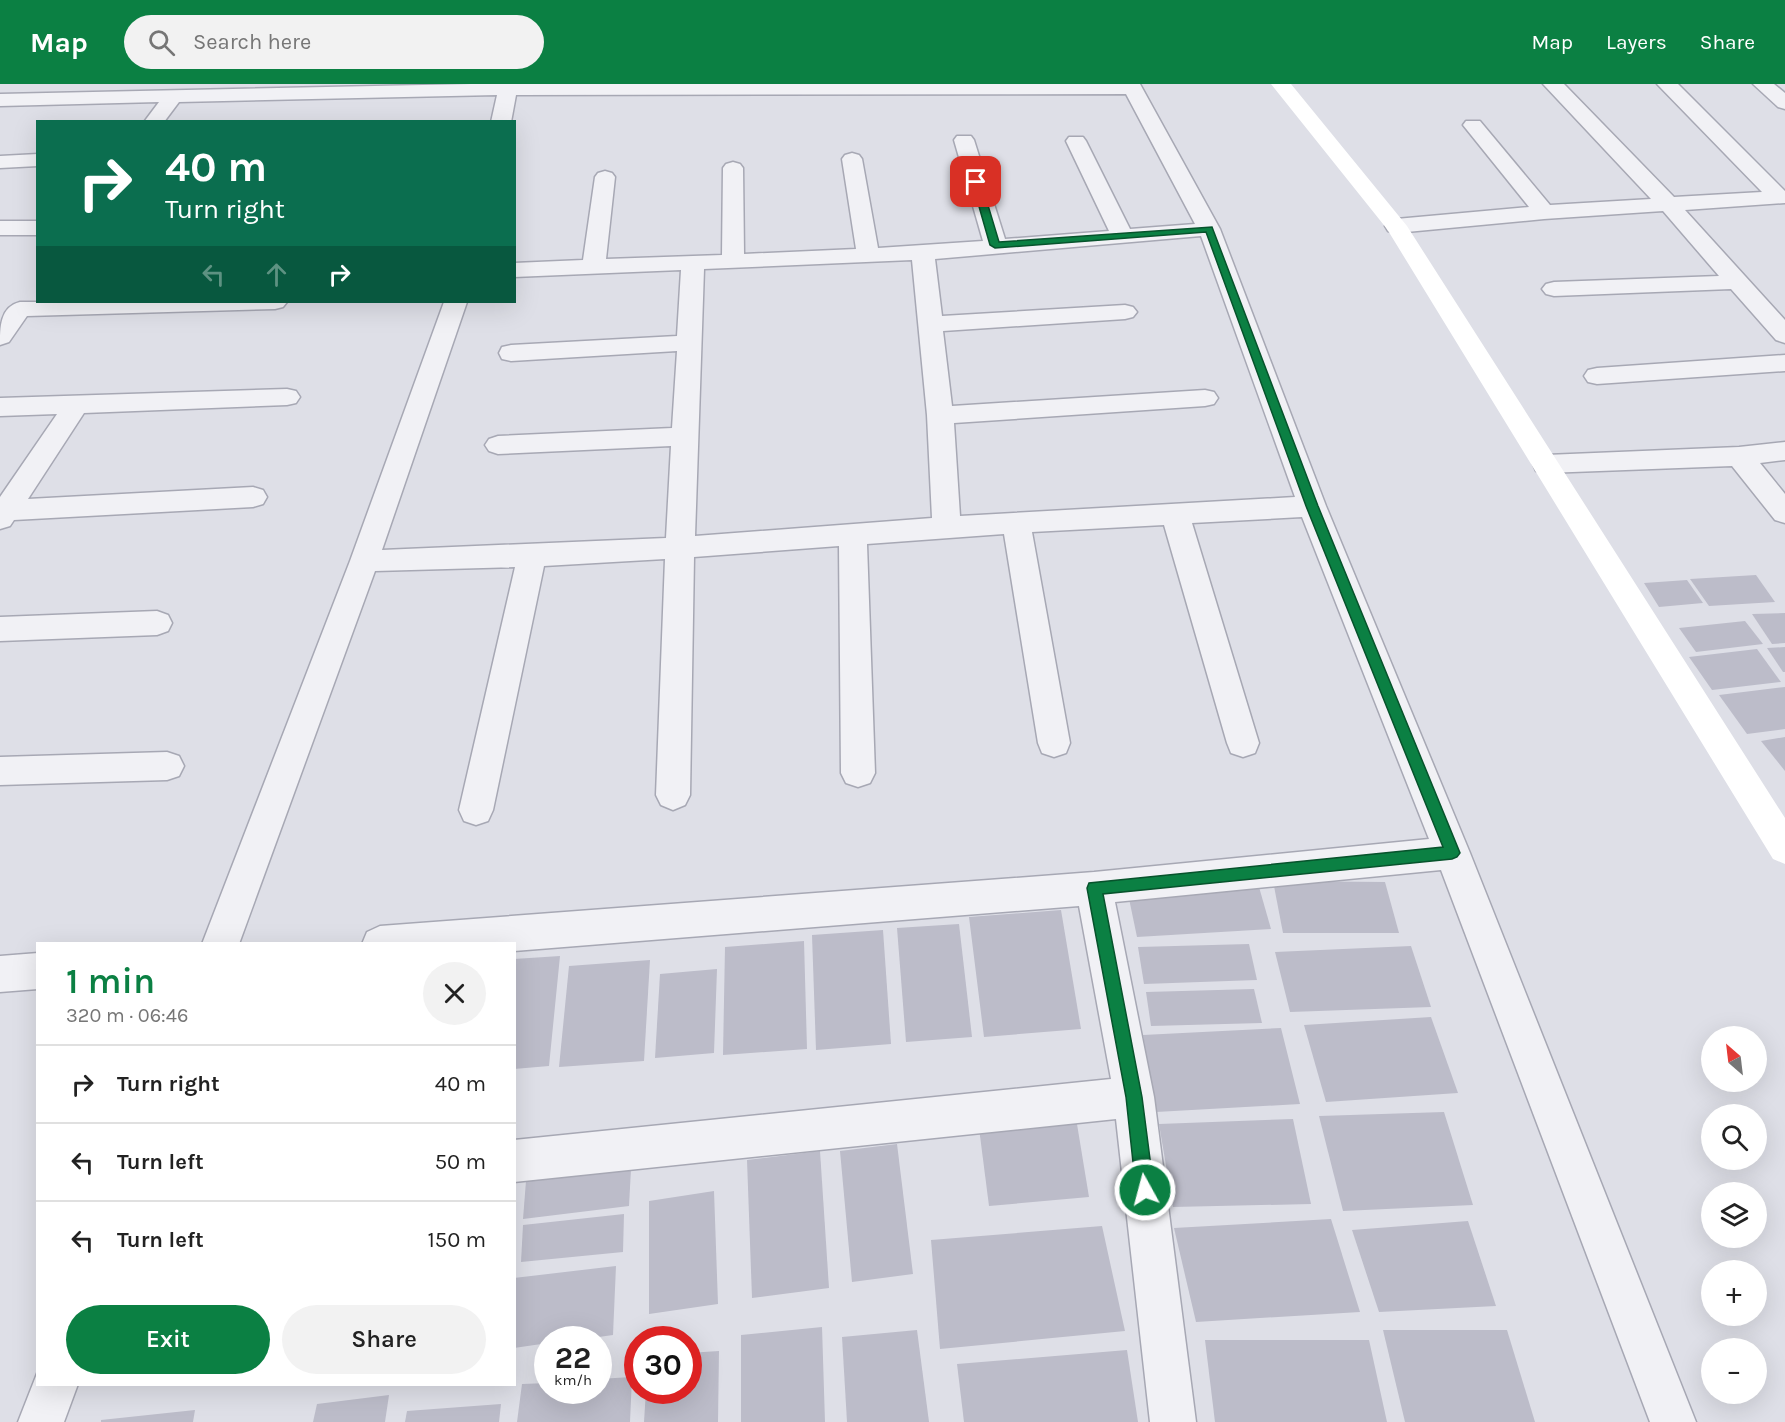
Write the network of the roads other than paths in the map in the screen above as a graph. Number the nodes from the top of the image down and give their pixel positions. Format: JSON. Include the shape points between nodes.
{"nodes":[{"id":1,"x":1281,"y":84,"type":"edge"},
{"id":2,"x":1553,"y":84,"type":"edge"},
{"id":3,"x":1667,"y":84,"type":"edge"},
{"id":4,"x":1763,"y":84,"type":"edge"},
{"id":5,"x":508,"y":86,"type":"edge"},
{"id":6,"x":750,"y":86,"type":"edge"},
{"id":7,"x":941,"y":86,"type":"edge"},
{"id":8,"x":1131,"y":86,"type":"edge"},
{"id":9,"x":292,"y":88,"type":"edge"},
{"id":10,"x":173,"y":96,"type":"junction"},
{"id":11,"x":0,"y":100,"type":"edge"},
{"id":12,"x":1785,"y":103,"type":"edge"},
{"id":13,"x":155,"y":120,"type":"edge"},
{"id":14,"x":501,"y":120,"type":"edge"},
{"id":15,"x":1473,"y":125,"type":"dead end"},
{"id":16,"x":964,"y":140,"type":"dead end"},
{"id":17,"x":1076,"y":141,"type":"dead end"},
{"id":18,"x":852,"y":159,"type":"dead end"},
{"id":19,"x":36,"y":160,"type":"edge"},
{"id":20,"x":0,"y":162,"type":"edge"},
{"id":21,"x":733,"y":168,"type":"dead end"},
{"id":22,"x":604,"y":177,"type":"dead end"},
{"id":23,"x":1782,"y":197,"type":"edge"},
{"id":24,"x":1668,"y":204,"type":"junction"},
{"id":25,"x":1544,"y":212,"type":"junction"},
{"id":26,"x":1396,"y":226,"type":"junction"},
{"id":27,"x":0,"y":228,"type":"edge"},
{"id":28,"x":36,"y":228,"type":"edge"},
{"id":29,"x":1209,"y":229,"type":"junction"},
{"id":30,"x":1122,"y":235,"type":"junction"},
{"id":31,"x":995,"y":245,"type":"junction"},
{"id":32,"x":923,"y":253,"type":"junction"},
{"id":33,"x":868,"y":254,"type":"junction"},
{"id":34,"x":733,"y":260,"type":"junction"},
{"id":35,"x":693,"y":262,"type":"junction"},
{"id":36,"x":594,"y":267,"type":"junction"},
{"id":37,"x":516,"y":270,"type":"edge"},
{"id":38,"x":1736,"y":282,"type":"junction"},
{"id":39,"x":36,"y":286,"type":"edge"},
{"id":40,"x":1554,"y":289,"type":"dead end"},
{"id":41,"x":236,"y":303,"type":"edge"},
{"id":42,"x":455,"y":303,"type":"edge"},
{"id":43,"x":10,"y":309,"type":"edge"},
{"id":44,"x":1125,"y":312,"type":"dead end"},
{"id":45,"x":930,"y":324,"type":"junction"},
{"id":46,"x":1785,"y":335,"type":"edge"},
{"id":47,"x":0,"y":337,"type":"edge"},
{"id":48,"x":689,"y":343,"type":"junction"},
{"id":49,"x":511,"y":353,"type":"dead end"},
{"id":50,"x":1785,"y":363,"type":"edge"},
{"id":51,"x":1598,"y":376,"type":"dead end"},
{"id":52,"x":287,"y":397,"type":"dead end"},
{"id":53,"x":1205,"y":398,"type":"dead end"},
{"id":54,"x":76,"y":405,"type":"junction"},
{"id":55,"x":0,"y":407,"type":"edge"},
{"id":56,"x":940,"y":415,"type":"junction"},
{"id":57,"x":685,"y":436,"type":"junction"},
{"id":58,"x":498,"y":445,"type":"dead end"},
{"id":59,"x":1785,"y":451,"type":"edge"},
{"id":60,"x":1739,"y":456,"type":"junction"},
{"id":61,"x":1546,"y":464,"type":"junction"},
{"id":62,"x":253,"y":497,"type":"dead end"},
{"id":63,"x":1312,"y":506,"type":"junction"},
{"id":64,"x":1785,"y":513,"type":"edge"},
{"id":65,"x":3,"y":514,"type":"edge"},
{"id":66,"x":1175,"y":514,"type":"junction"},
{"id":67,"x":1016,"y":523,"type":"junction"},
{"id":68,"x":947,"y":527,"type":"junction"},
{"id":69,"x":853,"y":535,"type":"junction"},
{"id":70,"x":680,"y":548,"type":"junction"},
{"id":71,"x":532,"y":556,"type":"junction"},
{"id":72,"x":364,"y":561,"type":"junction"},
{"id":73,"x":157,"y":623,"type":"dead end"},
{"id":74,"x":0,"y":629,"type":"edge"},
{"id":75,"x":1054,"y":743,"type":"dead end"},
{"id":76,"x":1243,"y":743,"type":"dead end"},
{"id":77,"x":167,"y":765,"type":"dead end"},
{"id":78,"x":0,"y":771,"type":"edge"},
{"id":79,"x":858,"y":773,"type":"dead end"},
{"id":80,"x":673,"y":795,"type":"dead end"},
{"id":81,"x":476,"y":810,"type":"dead end"},
{"id":82,"x":1785,"y":848,"type":"edge"},
{"id":83,"x":1452,"y":853,"type":"junction"},
{"id":84,"x":1094,"y":888,"type":"junction"},
{"id":85,"x":221,"y":942,"type":"edge"},
{"id":86,"x":406,"y":942,"type":"edge"},
{"id":87,"x":36,"y":971,"type":"edge"},
{"id":88,"x":0,"y":974,"type":"edge"},
{"id":89,"x":1134,"y":1097,"type":"junction"},
{"id":90,"x":516,"y":1161,"type":"edge"},
{"id":91,"x":54,"y":1386,"type":"edge"},
{"id":92,"x":41,"y":1422,"type":"edge"},
{"id":93,"x":1173,"y":1422,"type":"edge"},
{"id":94,"x":1672,"y":1422,"type":"edge"}],
"edges":[{"from":1,"to":26,"type":"street"},
{"from":2,"to":24,"type":"street"},
{"from":3,"to":23,"type":"street"},
{"from":4,"to":12,"type":"street"},
{"from":5,"to":6,"type":"street"},
{"from":5,"to":9,"type":"street"},
{"from":5,"to":14,"type":"street"},
{"from":6,"to":7,"type":"street"},
{"from":7,"to":8,"type":"street"},
{"from":8,"to":29,"type":"street"},
{"from":9,"to":10,"type":"street"},
{"from":10,"to":11,"type":"street"},
{"from":10,"to":13,"type":"street"},
{"from":15,"to":25,"type":"street"},
{"from":16,"to":31,"type":"street"},
{"from":17,"to":30,"type":"street"},
{"from":18,"to":33,"type":"street"},
{"from":19,"to":20,"type":"street"},
{"from":21,"to":34,"type":"street"},
{"from":22,"to":36,"type":"street"},
{"from":23,"to":24,"type":"street"},
{"from":24,"to":25,"type":"street"},
{"from":24,"to":38,"type":"street"},
{"from":25,"to":26,"type":"street"},
{"from":26,"to":61,"type":"street"},
{"from":27,"to":28,"type":"street"},
{"from":29,"to":30,"type":"street"},
{"from":29,"to":63,"type":"street"},
{"from":30,"to":31,"type":"street"},
{"from":31,"to":32,"type":"street"},
{"from":32,"to":33,"type":"street"},
{"from":32,"to":45,"type":"street"},
{"from":33,"to":34,"type":"street"},
{"from":34,"to":35,"type":"street"},
{"from":35,"to":36,"type":"street"},
{"from":35,"to":48,"type":"street"},
{"from":36,"to":37,"type":"street"},
{"from":38,"to":40,"type":"street"},
{"from":38,"to":46,"type":"street"},
{"from":39,"to":43,"type":"street"},
{"from":41,"to":43,"type":"street"},
{"from":42,"to":72,"type":"street"},
{"from":43,"to":47,"type":"street"},
{"from":44,"to":45,"type":"street"},
{"from":45,"to":56,"type":"street"},
{"from":48,"to":49,"type":"street"},
{"from":48,"to":57,"type":"street"},
{"from":50,"to":51,"type":"street"},
{"from":52,"to":54,"type":"street"},
{"from":53,"to":56,"type":"street"},
{"from":54,"to":55,"type":"street"},
{"from":54,"to":65,"type":"street"},
{"from":56,"to":68,"type":"street"},
{"from":57,"to":58,"type":"street"},
{"from":57,"to":70,"type":"street"},
{"from":59,"to":60,"type":"street"},
{"from":60,"to":61,"type":"street"},
{"from":60,"to":64,"type":"street"},
{"from":61,"to":82,"type":"street"},
{"from":62,"to":65,"type":"street"},
{"from":63,"to":66,"type":"street"},
{"from":63,"to":83,"type":"street"},
{"from":66,"to":67,"type":"street"},
{"from":66,"to":76,"type":"street"},
{"from":67,"to":68,"type":"street"},
{"from":67,"to":75,"type":"street"},
{"from":68,"to":69,"type":"street"},
{"from":69,"to":70,"type":"street"},
{"from":69,"to":79,"type":"street"},
{"from":70,"to":71,"type":"street"},
{"from":70,"to":80,"type":"street"},
{"from":71,"to":72,"type":"street"},
{"from":71,"to":81,"type":"street"},
{"from":72,"to":85,"type":"street"},
{"from":73,"to":74,"type":"street"},
{"from":77,"to":78,"type":"street"},
{"from":83,"to":84,"type":"street"},
{"from":83,"to":94,"type":"street"},
{"from":84,"to":86,"type":"street"},
{"from":84,"to":89,"type":"street"},
{"from":87,"to":88,"type":"street"},
{"from":89,"to":90,"type":"street"},
{"from":89,"to":93,"type":"street"},
{"from":91,"to":92,"type":"street"}]}
